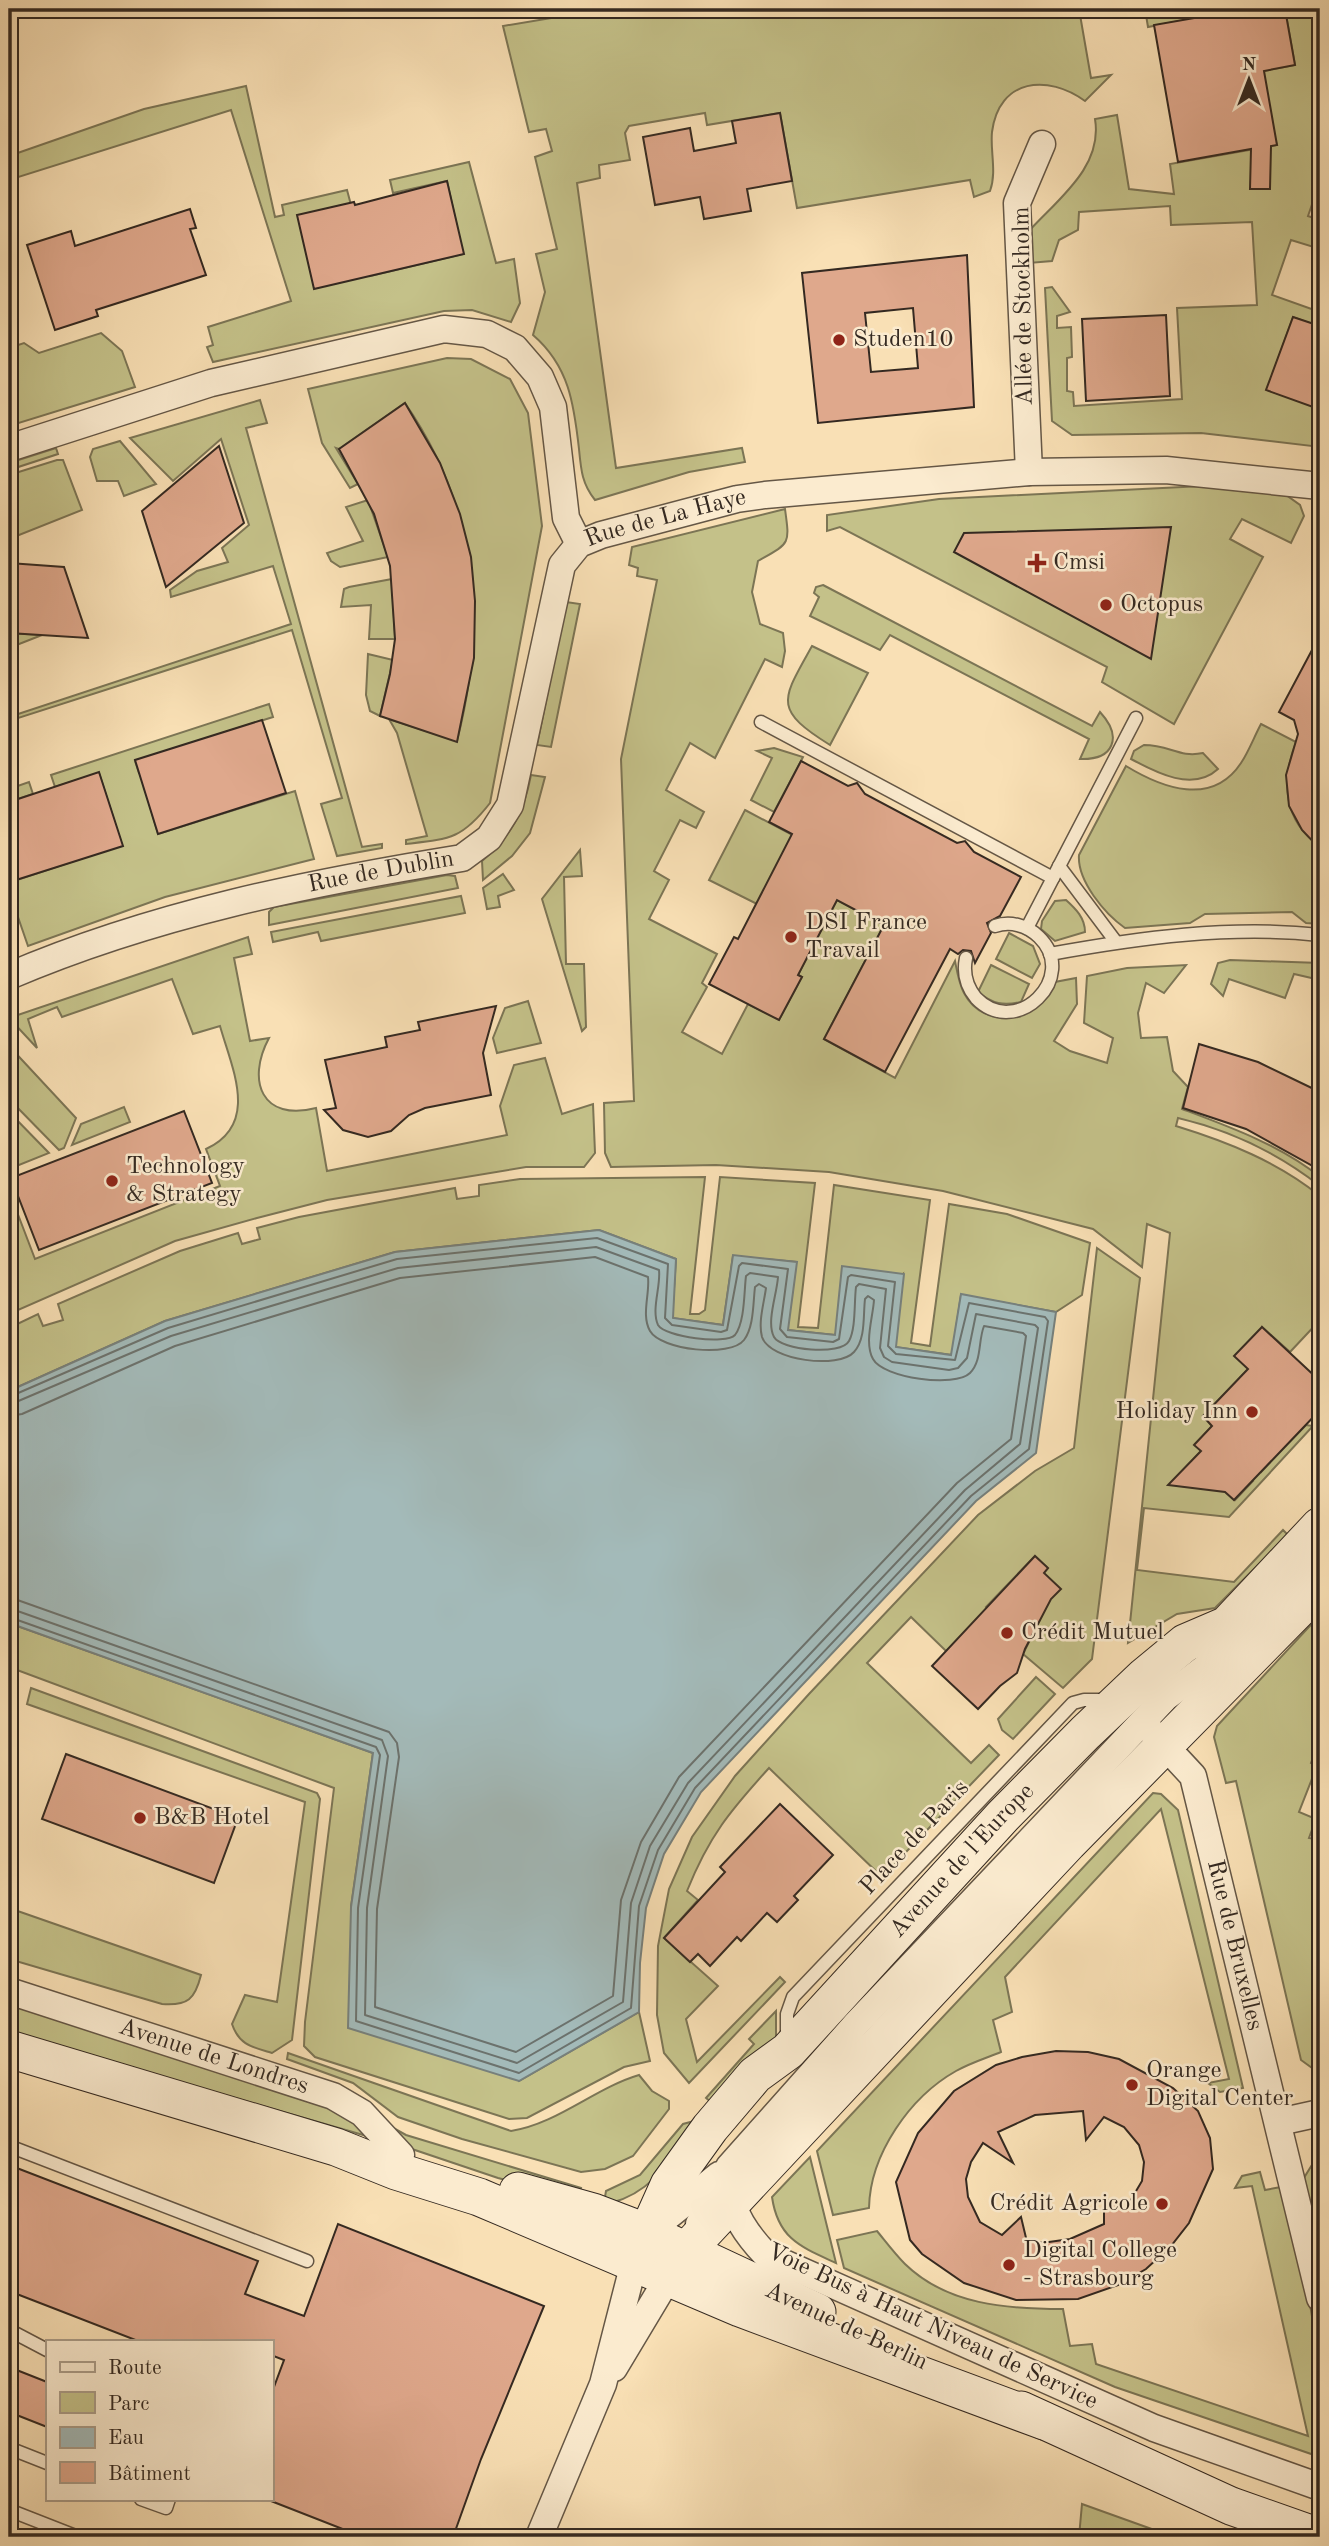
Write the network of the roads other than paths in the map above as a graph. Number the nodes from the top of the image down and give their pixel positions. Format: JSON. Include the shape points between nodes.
{"nodes":[{"id":1,"x":1042,"y":144,"type":"dead end"},
{"id":2,"x":9,"y":448,"type":"edge"},
{"id":3,"x":1029,"y":472,"type":"junction"},
{"id":4,"x":1320,"y":486,"type":"edge"},
{"id":5,"x":579,"y":544,"type":"junction"},
{"id":6,"x":1136,"y":718,"type":"dead end"},
{"id":7,"x":761,"y":722,"type":"dead end"},
{"id":8,"x":1056,"y":872,"type":"junction"},
{"id":9,"x":995,"y":926,"type":"dead end"},
{"id":10,"x":1027,"y":928,"type":"junction"},
{"id":11,"x":1320,"y":935,"type":"edge"},
{"id":12,"x":1116,"y":942,"type":"junction"},
{"id":13,"x":1050,"y":954,"type":"junction"},
{"id":14,"x":965,"y":958,"type":"dead end"},
{"id":15,"x":9,"y":976,"type":"edge"},
{"id":16,"x":1320,"y":1527,"type":"edge"},
{"id":17,"x":1320,"y":1558,"type":"edge"},
{"id":18,"x":1320,"y":1587,"type":"edge"},
{"id":19,"x":1142,"y":1723,"type":"junction"},
{"id":20,"x":9,"y":1992,"type":"edge"},
{"id":21,"x":9,"y":2049,"type":"edge"},
{"id":22,"x":1320,"y":2113,"type":"edge"},
{"id":23,"x":1279,"y":2122,"type":"junction"},
{"id":24,"x":9,"y":2146,"type":"edge"},
{"id":25,"x":336,"y":2147,"type":"junction"},
{"id":26,"x":401,"y":2155,"type":"junction"},
{"id":27,"x":729,"y":2167,"type":"junction"},
{"id":28,"x":731,"y":2203,"type":"junction"},
{"id":29,"x":641,"y":2248,"type":"junction"},
{"id":30,"x":307,"y":2261,"type":"dead end"},
{"id":31,"x":677,"y":2264,"type":"junction"},
{"id":32,"x":1320,"y":2298,"type":"edge"},
{"id":33,"x":9,"y":2330,"type":"edge"},
{"id":34,"x":46,"y":2349,"type":"edge"},
{"id":35,"x":603,"y":2384,"type":"junction"},
{"id":36,"x":9,"y":2448,"type":"edge"},
{"id":37,"x":46,"y":2463,"type":"edge"},
{"id":38,"x":1320,"y":2487,"type":"edge"},
{"id":39,"x":144,"y":2500,"type":"edge"},
{"id":40,"x":169,"y":2500,"type":"edge"},
{"id":41,"x":9,"y":2510,"type":"edge"},
{"id":42,"x":78,"y":2537,"type":"edge"},
{"id":43,"x":539,"y":2537,"type":"edge"},
{"id":44,"x":1319,"y":2537,"type":"edge"}],
"edges":[{"from":1,"to":3,"type":"street","name":"Allée de Stockholm","via":[[1017,203]]},
{"from":2,"to":5,"type":"street","name":"Rue de La Haye","via":[[211,383],[444,330],[487,334],[515,348],[540,377],[553,407],[566,518]]},
{"from":3,"to":4,"type":"street","name":"Rue de La Haye","via":[[1166,470]]},
{"from":3,"to":5,"type":"street","name":"Rue de La Haye","via":[[737,499]]},
{"from":5,"to":15,"type":"street","name":"Rue de Dublin","via":[[562,565],[554,592],[510,805],[489,838],[462,858],[250,897]]},
{"from":6,"to":8,"type":"lane"},
{"from":7,"to":8,"type":"lane"},
{"from":8,"to":10,"type":"lane"},
{"from":8,"to":12,"type":"lane"},
{"from":9,"to":10,"type":"lane"},
{"from":10,"to":13,"type":"lane","via":[[1045,943]]},
{"from":11,"to":12,"type":"lane","via":[[1212,933]]},
{"from":12,"to":13,"type":"lane"},
{"from":13,"to":14,"type":"lane","via":[[1051,980],[1045,993],[1035,1003],[1008,1012],[981,1003],[972,992],[965,980]]},
{"from":16,"to":19,"type":"street","name":"Avenue de l'Europe","via":[[1227,1625],[1185,1643]]},
{"from":17,"to":19,"type":"street","name":"Avenue de l'Europe","via":[[1236,1644],[1165,1698]]},
{"from":18,"to":19,"type":"street","name":"Avenue de l'Europe"},
{"from":19,"to":23,"type":"street","name":"Rue de Bruxelles","via":[[1193,1776]]},
{"from":19,"to":27,"type":"street","name":"Avenue de l'Europe","via":[[857,2023]]},
{"from":19,"to":28,"type":"street","name":"Avenue de l'Europe","via":[[1068,1843]]},
{"from":19,"to":29,"type":"street","name":"Avenue de l'Europe","via":[[1003,1815],[788,2051],[755,2076],[710,2128],[668,2185]]},
{"from":20,"to":26,"type":"street","name":"Avenue de Londres","via":[[333,2096],[362,2113]]},
{"from":21,"to":25,"type":"street","name":"Avenue de Londres"},
{"from":22,"to":23,"type":"street"},
{"from":23,"to":32,"type":"street","name":"Rue de Bruxelles"},
{"from":24,"to":30,"type":"lane"},
{"from":25,"to":26,"type":"street","name":"Avenue de Londres"},
{"from":25,"to":29,"type":"street","name":"Avenue de Londres","via":[[396,2171]]},
{"from":26,"to":29,"type":"street","name":"Avenue de Londres","via":[[593,2212]]},
{"from":27,"to":28,"type":"street","name":"Voie Bus à Haut Niveau de Service"},
{"from":27,"to":29,"type":"street"},
{"from":27,"to":31,"type":"street"},
{"from":28,"to":31,"type":"street","name":"Avenue de l'Europe"},
{"from":28,"to":38,"type":"street","name":"Voie Bus à Haut Niveau de Service","via":[[751,2239],[766,2255],[1154,2428]]},
{"from":29,"to":31,"type":"street","name":"Avenue de Berlin"},
{"from":29,"to":35,"type":"street"},
{"from":31,"to":35,"type":"street"},
{"from":31,"to":44,"type":"street","name":"Avenue de Berlin","via":[[1231,2506]]},
{"from":33,"to":34,"type":"lane"},
{"from":35,"to":43,"type":"street"},
{"from":36,"to":37,"type":"lane"},
{"from":39,"to":40,"type":"lane","via":[[166,2508]]},
{"from":41,"to":42,"type":"lane"}]}
